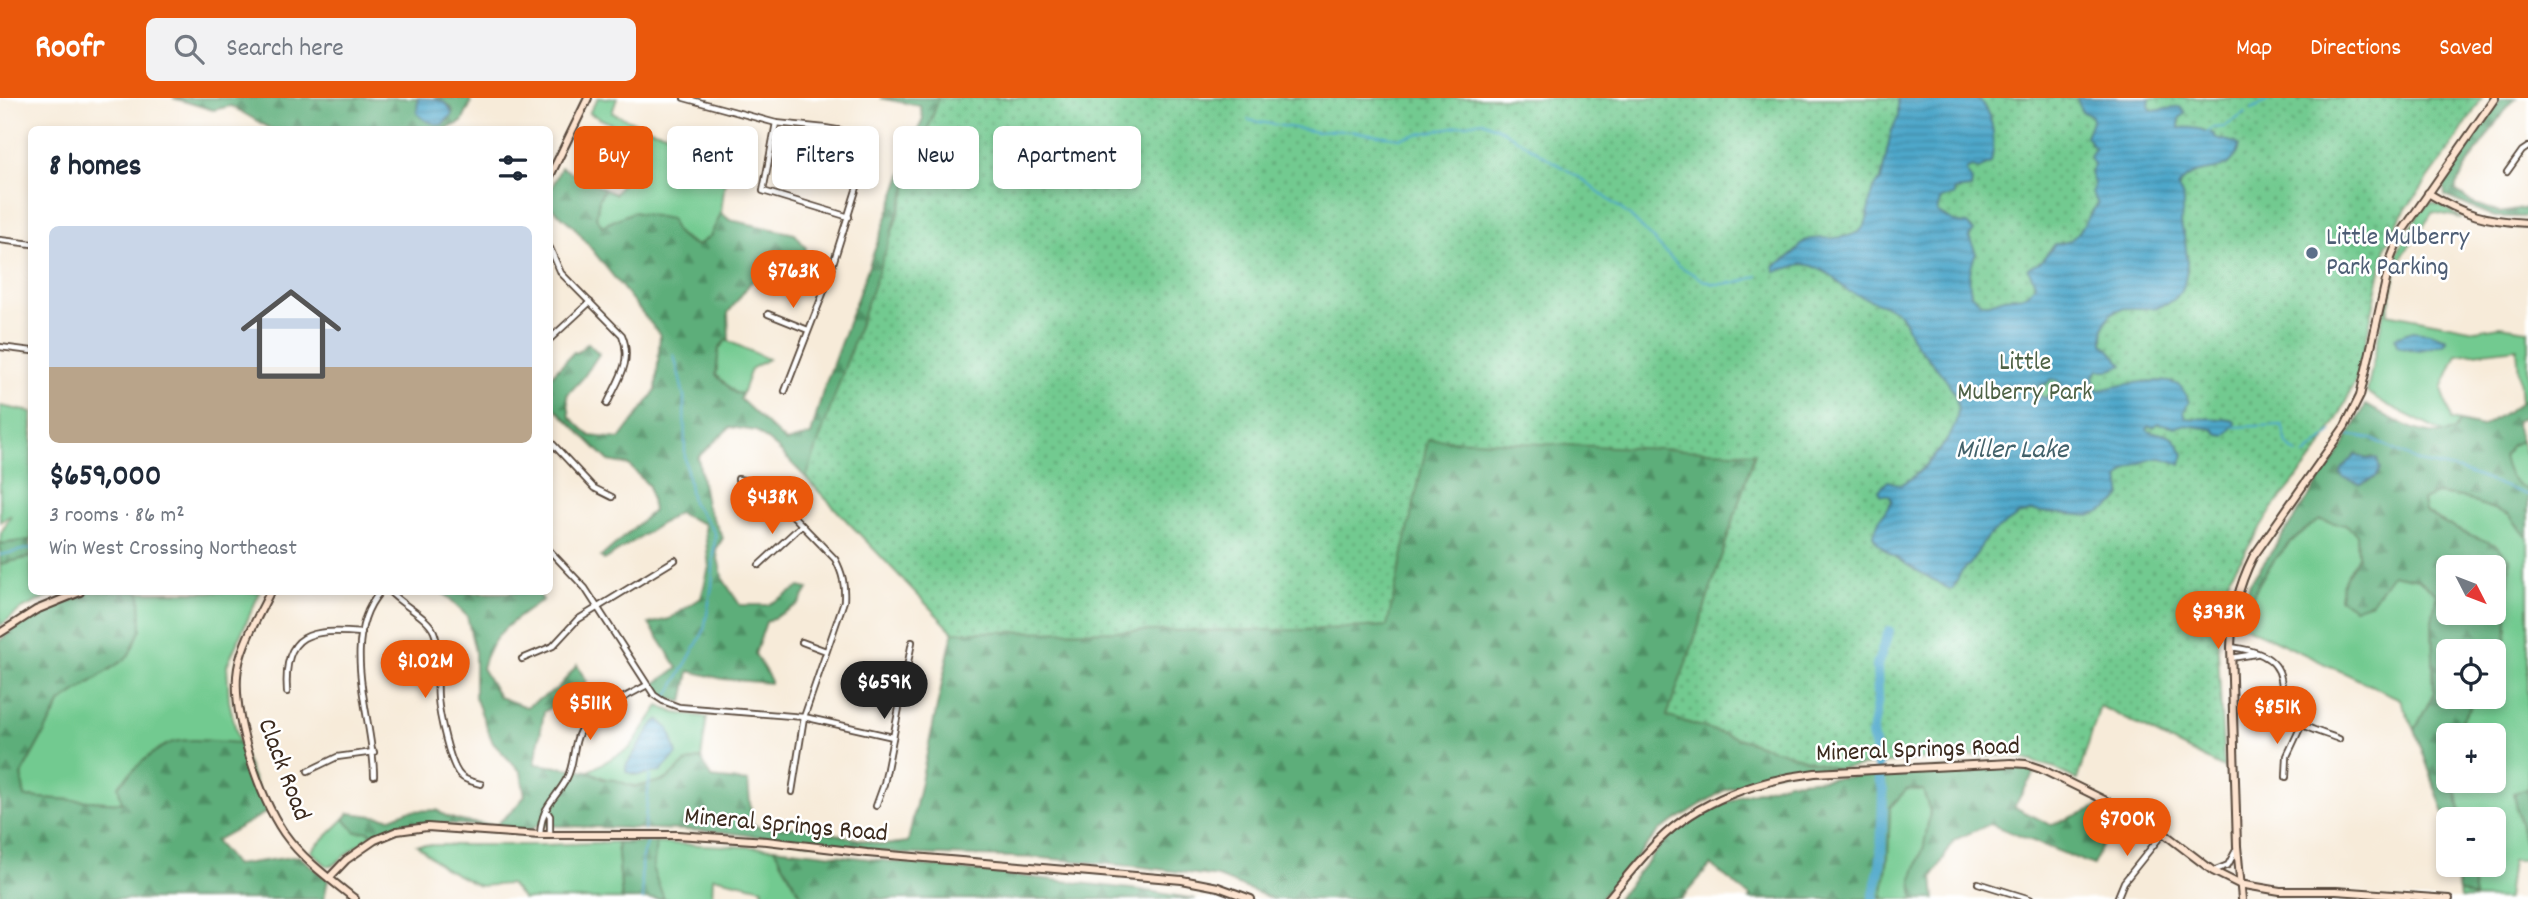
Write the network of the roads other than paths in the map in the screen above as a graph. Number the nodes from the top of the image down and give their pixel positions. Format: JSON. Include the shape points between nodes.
{"nodes":[{"id":1,"x":588,"y":98,"type":"edge"},
{"id":2,"x":684,"y":98,"type":"edge"},
{"id":3,"x":2495,"y":98,"type":"edge"},
{"id":4,"x":776,"y":123,"type":"junction"},
{"id":5,"x":2528,"y":147,"type":"edge"},
{"id":6,"x":553,"y":170,"type":"edge"},
{"id":7,"x":2507,"y":172,"type":"dead end"},
{"id":8,"x":2428,"y":193,"type":"junction"},
{"id":9,"x":849,"y":217,"type":"junction"},
{"id":10,"x":2528,"y":223,"type":"edge"},
{"id":11,"x":0,"y":240,"type":"edge"},
{"id":12,"x":28,"y":244,"type":"edge"},
{"id":13,"x":553,"y":255,"type":"edge"},
{"id":14,"x":590,"y":302,"type":"junction"},
{"id":15,"x":768,"y":314,"type":"dead end"},
{"id":16,"x":808,"y":330,"type":"junction"},
{"id":17,"x":553,"y":336,"type":"edge"},
{"id":18,"x":0,"y":347,"type":"edge"},
{"id":19,"x":28,"y":350,"type":"edge"},
{"id":20,"x":785,"y":391,"type":"dead end"},
{"id":21,"x":607,"y":404,"type":"dead end"},
{"id":22,"x":553,"y":444,"type":"edge"},
{"id":23,"x":738,"y":479,"type":"dead end"},
{"id":24,"x":612,"y":497,"type":"dead end"},
{"id":25,"x":802,"y":526,"type":"junction"},
{"id":26,"x":553,"y":554,"type":"edge"},
{"id":27,"x":675,"y":560,"type":"dead end"},
{"id":28,"x":759,"y":565,"type":"dead end"},
{"id":29,"x":73,"y":595,"type":"edge"},
{"id":30,"x":269,"y":595,"type":"edge"},
{"id":31,"x":377,"y":595,"type":"edge"},
{"id":32,"x":393,"y":595,"type":"edge"},
{"id":33,"x":598,"y":608,"type":"junction"},
{"id":34,"x":0,"y":633,"type":"edge"},
{"id":35,"x":362,"y":633,"type":"junction"},
{"id":36,"x":802,"y":642,"type":"dead end"},
{"id":37,"x":912,"y":642,"type":"dead end"},
{"id":38,"x":2231,"y":648,"type":"junction"},
{"id":39,"x":826,"y":651,"type":"junction"},
{"id":40,"x":2256,"y":654,"type":"junction"},
{"id":41,"x":2231,"y":658,"type":"junction"},
{"id":42,"x":523,"y":659,"type":"dead end"},
{"id":43,"x":647,"y":685,"type":"junction"},
{"id":44,"x":287,"y":692,"type":"dead end"},
{"id":45,"x":804,"y":717,"type":"junction"},
{"id":46,"x":2302,"y":724,"type":"junction"},
{"id":47,"x":893,"y":737,"type":"junction"},
{"id":48,"x":2339,"y":739,"type":"dead end"},
{"id":49,"x":374,"y":752,"type":"junction"},
{"id":50,"x":308,"y":771,"type":"dead end"},
{"id":51,"x":374,"y":776,"type":"dead end"},
{"id":52,"x":2286,"y":777,"type":"dead end"},
{"id":53,"x":481,"y":784,"type":"dead end"},
{"id":54,"x":792,"y":792,"type":"dead end"},
{"id":55,"x":876,"y":806,"type":"dead end"},
{"id":56,"x":546,"y":810,"type":"junction"},
{"id":57,"x":2164,"y":831,"type":"junction"},
{"id":58,"x":540,"y":835,"type":"junction"},
{"id":59,"x":550,"y":835,"type":"junction"},
{"id":60,"x":2237,"y":846,"type":"junction"},
{"id":61,"x":2213,"y":871,"type":"junction"},
{"id":62,"x":329,"y":878,"type":"junction"},
{"id":63,"x":1978,"y":883,"type":"dead end"},
{"id":64,"x":2239,"y":884,"type":"junction"},
{"id":65,"x":355,"y":899,"type":"edge"},
{"id":66,"x":1251,"y":899,"type":"edge"},
{"id":67,"x":1608,"y":899,"type":"edge"},
{"id":68,"x":2030,"y":899,"type":"edge"},
{"id":69,"x":2117,"y":899,"type":"edge"},
{"id":70,"x":2242,"y":899,"type":"edge"},
{"id":71,"x":2449,"y":899,"type":"edge"}],
"edges":[{"from":1,"to":6,"type":"street"},
{"from":2,"to":4,"type":"street"},
{"from":3,"to":8,"type":"street"},
{"from":4,"to":9,"type":"street","via":[[764,191]]},
{"from":4,"to":9,"type":"street","via":[[873,136]]},
{"from":5,"to":7,"type":"street"},
{"from":8,"to":10,"type":"street","via":[[2484,220]]},
{"from":8,"to":38,"type":"street","via":[[2391,258],[2360,396],[2241,580]]},
{"from":9,"to":16,"type":"street"},
{"from":11,"to":12,"type":"street"},
{"from":13,"to":14,"type":"street","via":[[561,273]]},
{"from":14,"to":17,"type":"street"},
{"from":14,"to":21,"type":"street","via":[[622,335],[626,347],[627,359]]},
{"from":15,"to":16,"type":"street"},
{"from":16,"to":20,"type":"street"},
{"from":18,"to":19,"type":"street"},
{"from":22,"to":24,"type":"street","via":[[594,488]]},
{"from":23,"to":25,"type":"street","via":[[766,488]]},
{"from":25,"to":28,"type":"street"},
{"from":25,"to":39,"type":"street","via":[[835,559],[843,574],[844,601]]},
{"from":26,"to":33,"type":"street"},
{"from":27,"to":33,"type":"street"},
{"from":29,"to":34,"type":"street","via":[[36,610]]},
{"from":30,"to":62,"type":"street","name":"Clack Road","via":[[244,647],[237,676],[245,744],[285,834]]},
{"from":31,"to":35,"type":"street"},
{"from":32,"to":53,"type":"street","via":[[433,629],[438,701],[454,765],[460,775]]},
{"from":33,"to":42,"type":"street","via":[[577,620],[553,646]]},
{"from":33,"to":43,"type":"street"},
{"from":35,"to":44,"type":"street","via":[[325,630],[297,643],[286,671]]},
{"from":35,"to":49,"type":"street","via":[[361,691]]},
{"from":36,"to":39,"type":"street"},
{"from":37,"to":47,"type":"street"},
{"from":38,"to":40,"type":"street"},
{"from":38,"to":41,"type":"street"},
{"from":39,"to":45,"type":"street"},
{"from":40,"to":41,"type":"street"},
{"from":40,"to":46,"type":"street","via":[[2276,665],[2283,704]]},
{"from":41,"to":60,"type":"street"},
{"from":43,"to":45,"type":"street","via":[[663,701],[679,707]]},
{"from":43,"to":56,"type":"street","via":[[590,719],[580,731],[572,770]]},
{"from":45,"to":47,"type":"street"},
{"from":45,"to":54,"type":"street"},
{"from":46,"to":48,"type":"street"},
{"from":46,"to":52,"type":"street","via":[[2287,756]]},
{"from":47,"to":55,"type":"street"},
{"from":49,"to":50,"type":"street","via":[[338,757]]},
{"from":49,"to":51,"type":"street"},
{"from":56,"to":58,"type":"street"},
{"from":56,"to":59,"type":"street"},
{"from":57,"to":61,"type":"street","name":"Mineral Springs Road"},
{"from":57,"to":67,"type":"street","name":"Mineral Springs Road","via":[[2026,764],[1815,773],[1783,777],[1723,798],[1657,842]]},
{"from":57,"to":69,"type":"street","via":[[2124,882]]},
{"from":58,"to":59,"type":"street","name":"Mineral Springs Road"},
{"from":58,"to":62,"type":"street","name":"Mineral Springs Road","via":[[427,827],[403,830],[367,845]]},
{"from":59,"to":66,"type":"street","name":"Mineral Springs Road","via":[[677,835],[766,841],[1182,880]]},
{"from":60,"to":61,"type":"street","via":[[2228,865]]},
{"from":60,"to":64,"type":"street"},
{"from":61,"to":64,"type":"street","name":"Mineral Springs Road"},
{"from":62,"to":65,"type":"street","name":"Clack Road"},
{"from":63,"to":68,"type":"street"},
{"from":64,"to":70,"type":"street"},
{"from":64,"to":71,"type":"street","name":"Mineral Springs Road","via":[[2280,891]]}]}
